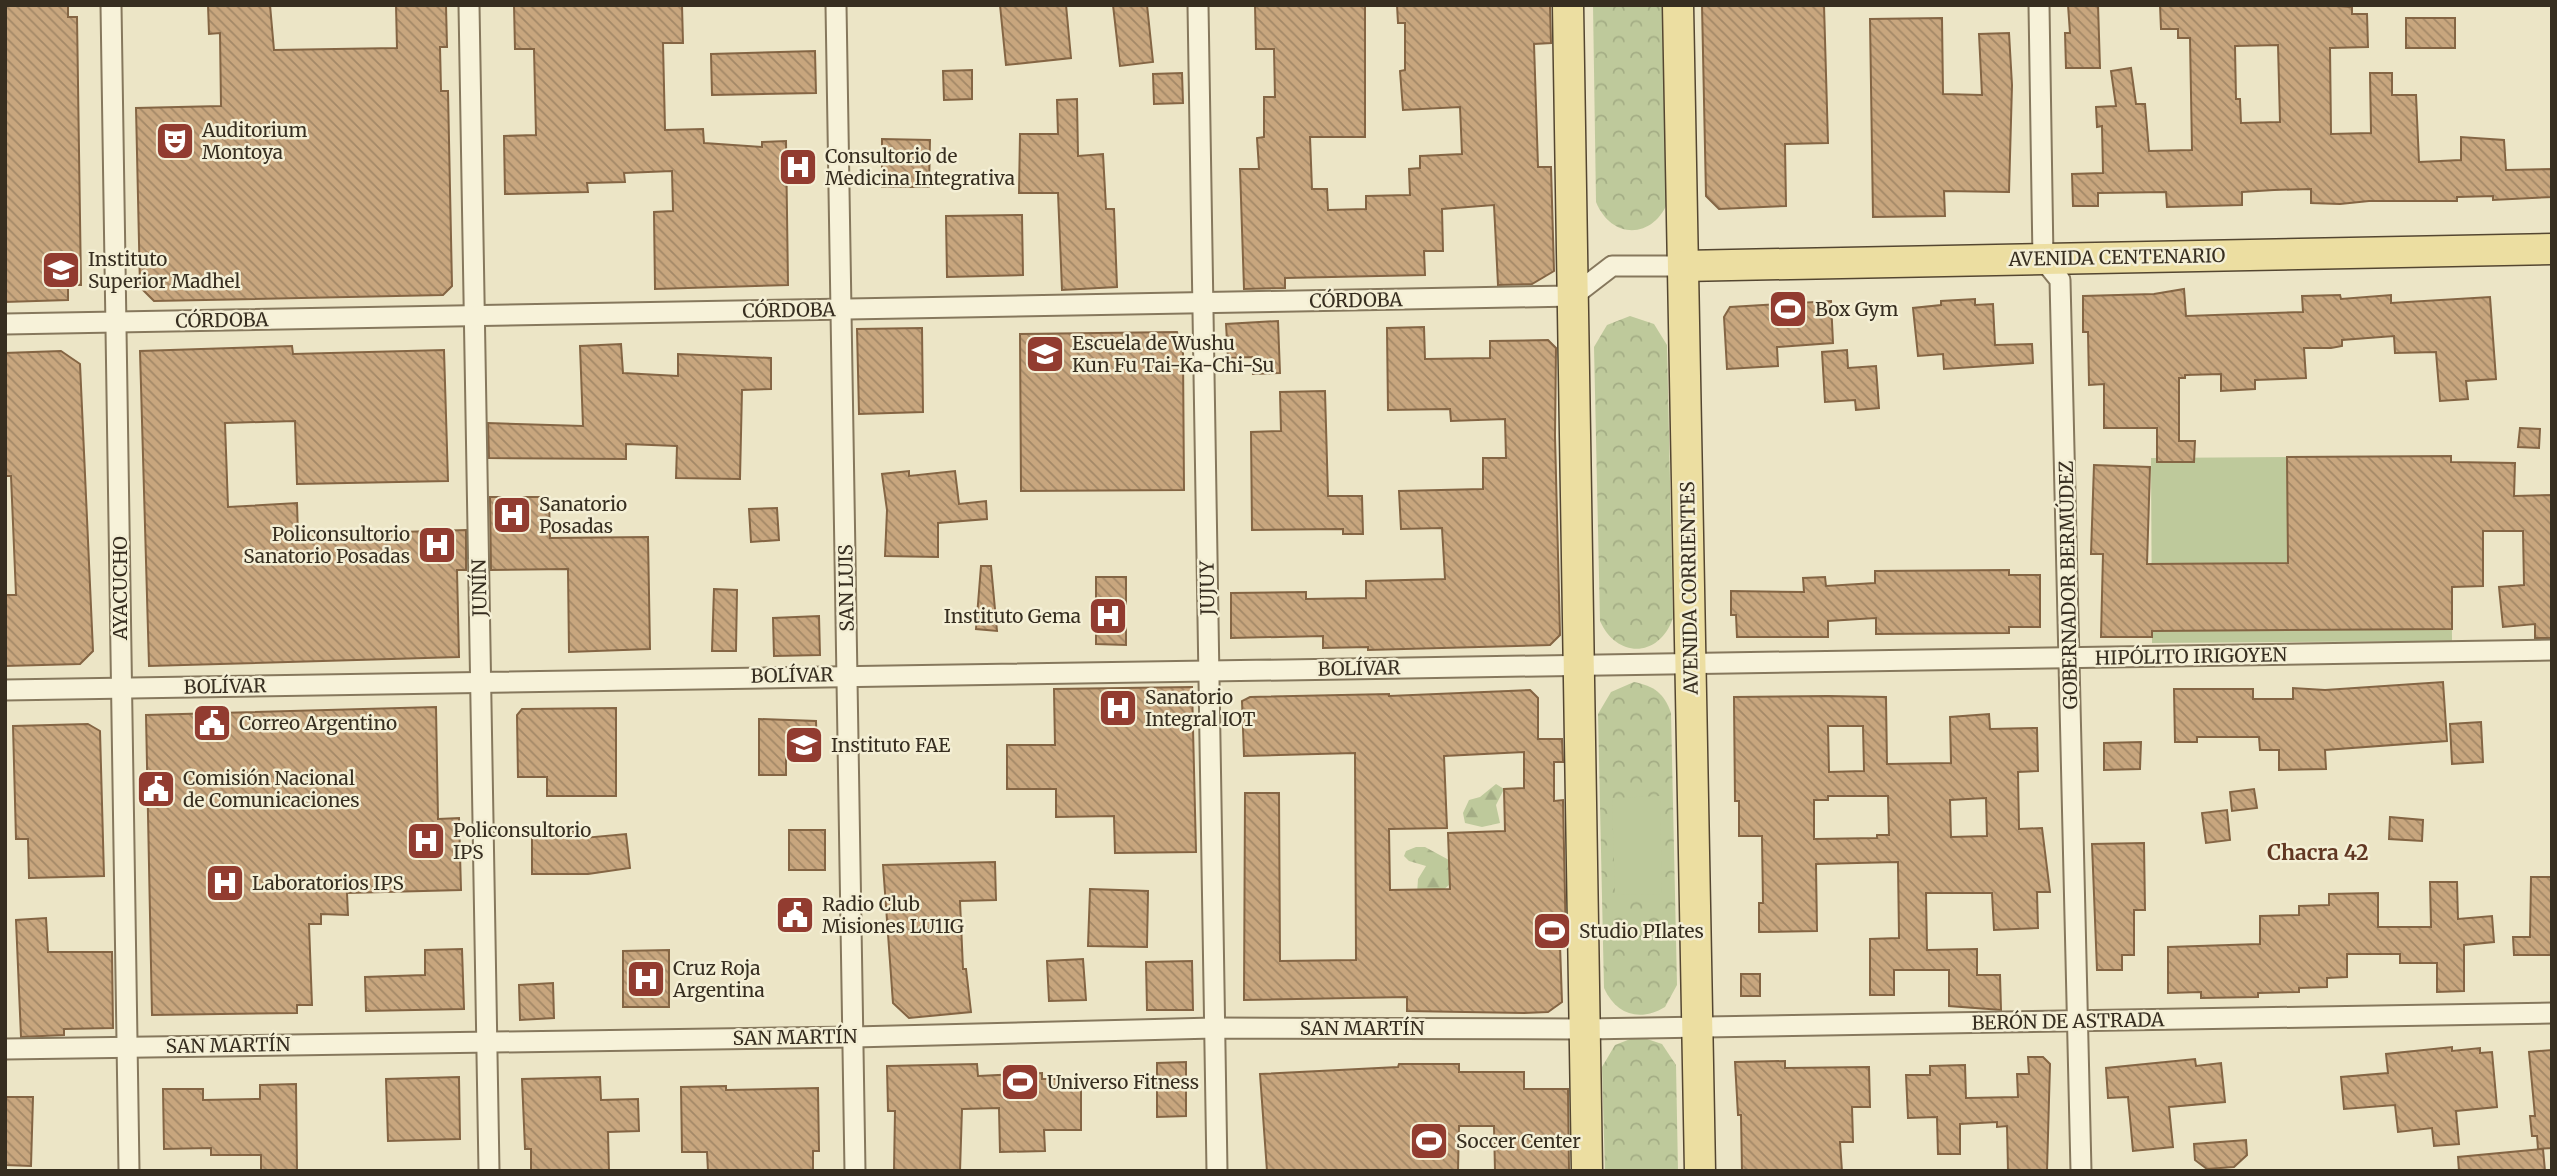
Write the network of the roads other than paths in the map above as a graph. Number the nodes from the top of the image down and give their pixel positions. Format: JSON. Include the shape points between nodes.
{"nodes":[{"id":1,"x":111,"y":5,"type":"edge"},
{"id":2,"x":469,"y":5,"type":"edge"},
{"id":3,"x":836,"y":5,"type":"edge"},
{"id":4,"x":1198,"y":5,"type":"edge"},
{"id":5,"x":1568,"y":5,"type":"edge"},
{"id":6,"x":1678,"y":5,"type":"edge"},
{"id":7,"x":2039,"y":5,"type":"edge"},
{"id":8,"x":2552,"y":249,"type":"edge"},
{"id":9,"x":2043,"y":259,"type":"junction"},
{"id":10,"x":1683,"y":266,"type":"junction"},
{"id":11,"x":1573,"y":296,"type":"junction"},
{"id":12,"x":1202,"y":302,"type":"junction"},
{"id":13,"x":841,"y":309,"type":"junction"},
{"id":14,"x":474,"y":315,"type":"junction"},
{"id":15,"x":119,"y":322,"type":"junction"},
{"id":16,"x":5,"y":324,"type":"edge"},
{"id":17,"x":2552,"y":650,"type":"edge"},
{"id":18,"x":2070,"y":658,"type":"junction"},
{"id":19,"x":1691,"y":664,"type":"junction"},
{"id":20,"x":1579,"y":666,"type":"junction"},
{"id":21,"x":1209,"y":670,"type":"junction"},
{"id":22,"x":847,"y":674,"type":"junction"},
{"id":23,"x":480,"y":681,"type":"junction"},
{"id":24,"x":121,"y":687,"type":"junction"},
{"id":25,"x":5,"y":690,"type":"edge"},
{"id":26,"x":2552,"y":1013,"type":"edge"},
{"id":27,"x":2078,"y":1021,"type":"junction"},
{"id":28,"x":1697,"y":1027,"type":"junction"},
{"id":29,"x":1214,"y":1028,"type":"junction"},
{"id":30,"x":1584,"y":1029,"type":"junction"},
{"id":31,"x":852,"y":1037,"type":"junction"},
{"id":32,"x":486,"y":1041,"type":"junction"},
{"id":33,"x":127,"y":1047,"type":"junction"},
{"id":34,"x":5,"y":1049,"type":"edge"},
{"id":35,"x":129,"y":1171,"type":"edge"},
{"id":36,"x":489,"y":1171,"type":"edge"},
{"id":37,"x":855,"y":1171,"type":"edge"},
{"id":38,"x":1217,"y":1171,"type":"edge"},
{"id":39,"x":1587,"y":1171,"type":"edge"},
{"id":40,"x":1700,"y":1171,"type":"edge"},
{"id":41,"x":2081,"y":1171,"type":"edge"}],
"edges":[{"from":1,"to":15,"type":"street","name":"AYACUCHO"},
{"from":2,"to":14,"type":"street","name":"JUNÍN"},
{"from":3,"to":13,"type":"street","name":"SAN LUIS"},
{"from":4,"to":12,"type":"street","name":"JUJUY"},
{"from":5,"to":11,"type":"main road"},
{"from":6,"to":10,"type":"main road","name":"AVENIDA CORRIENTES"},
{"from":7,"to":9,"type":"street","name":"GOBERNADOR BERMÚDEZ"},
{"from":8,"to":9,"type":"main road","name":"AVENIDA CENTENARIO"},
{"from":9,"to":10,"type":"main road","name":"AVENIDA CENTENARIO"},
{"from":9,"to":18,"type":"street","name":"GOBERNADOR BERMÚDEZ","via":[[2060,280]]},
{"from":10,"to":11,"type":"street","via":[[1612,266]]},
{"from":10,"to":19,"type":"main road","name":"AVENIDA CORRIENTES"},
{"from":11,"to":12,"type":"street","name":"CÓRDOBA"},
{"from":11,"to":20,"type":"main road"},
{"from":12,"to":13,"type":"street","name":"CÓRDOBA"},
{"from":12,"to":21,"type":"street","name":"JUJUY"},
{"from":13,"to":14,"type":"street","name":"CÓRDOBA"},
{"from":13,"to":22,"type":"street","name":"SAN LUIS"},
{"from":14,"to":15,"type":"street","name":"CÓRDOBA"},
{"from":14,"to":23,"type":"street","name":"JUNÍN"},
{"from":15,"to":16,"type":"street","name":"CÓRDOBA"},
{"from":15,"to":24,"type":"street","name":"AYACUCHO"},
{"from":17,"to":18,"type":"street","name":"HIPÓLITO IRIGOYEN"},
{"from":18,"to":19,"type":"street","name":"HIPÓLITO IRIGOYEN"},
{"from":18,"to":27,"type":"street","name":"GOBERNADOR BERMÚDEZ"},
{"from":19,"to":20,"type":"street","name":"HIPÓLITO IRIGOYEN"},
{"from":19,"to":28,"type":"main road","name":"AVENIDA CORRIENTES"},
{"from":20,"to":21,"type":"street","name":"BOLÍVAR"},
{"from":20,"to":30,"type":"main road"},
{"from":21,"to":22,"type":"street","name":"BOLÍVAR"},
{"from":21,"to":29,"type":"street","name":"JUJUY"},
{"from":22,"to":23,"type":"street","name":"BOLÍVAR"},
{"from":22,"to":31,"type":"street","name":"SAN LUIS"},
{"from":23,"to":24,"type":"street","name":"BOLÍVAR"},
{"from":23,"to":32,"type":"street","name":"JUNÍN"},
{"from":24,"to":25,"type":"street","name":"BOLÍVAR"},
{"from":24,"to":33,"type":"street","name":"AYACUCHO"},
{"from":26,"to":27,"type":"street","name":"BERÓN DE ASTRADA"},
{"from":27,"to":28,"type":"street","name":"BERÓN DE ASTRADA"},
{"from":27,"to":41,"type":"street","name":"GOBERNADOR BERMÚDEZ"},
{"from":28,"to":30,"type":"street","name":"BERÓN DE ASTRADA"},
{"from":28,"to":40,"type":"main road","name":"AVENIDA CORRIENTES"},
{"from":29,"to":30,"type":"street","name":"SAN MARTÍN"},
{"from":29,"to":31,"type":"street","name":"SAN MARTÍN"},
{"from":29,"to":38,"type":"street","name":"JUJUY"},
{"from":30,"to":39,"type":"main road"},
{"from":31,"to":32,"type":"street","name":"SAN MARTÍN"},
{"from":31,"to":37,"type":"street","name":"SAN LUIS"},
{"from":32,"to":33,"type":"street","name":"SAN MARTÍN"},
{"from":32,"to":36,"type":"street","name":"JUNÍN"},
{"from":33,"to":34,"type":"street","name":"SAN MARTÍN"},
{"from":33,"to":35,"type":"street","name":"AYACUCHO"}]}
